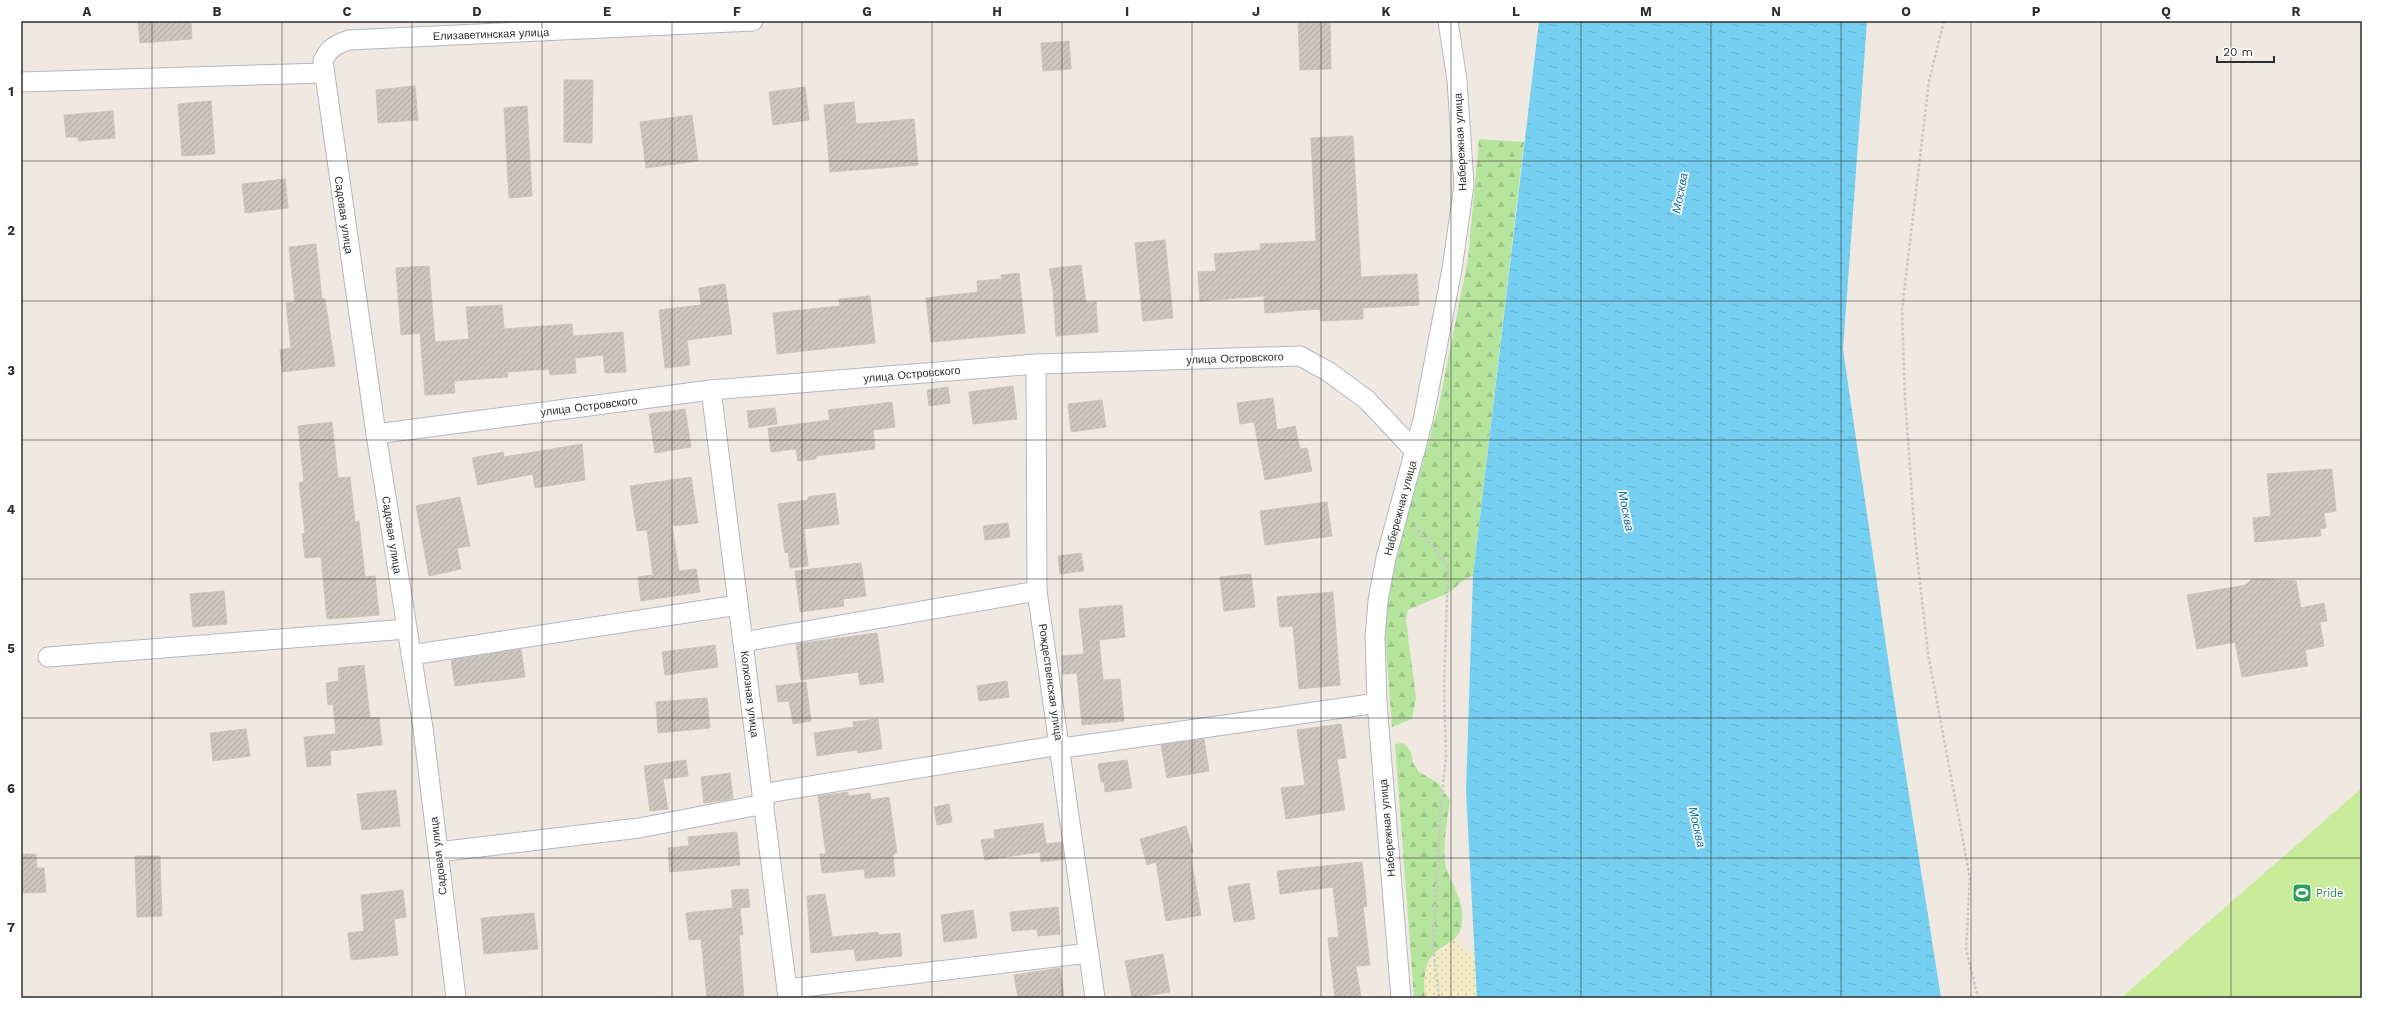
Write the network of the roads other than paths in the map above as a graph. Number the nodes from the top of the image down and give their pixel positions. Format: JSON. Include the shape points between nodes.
{"nodes":[{"id":1,"x":753,"y":21,"type":"edge"},
{"id":2,"x":1448,"y":21,"type":"edge"},
{"id":3,"x":324,"y":73,"type":"junction"},
{"id":4,"x":21,"y":82,"type":"edge"},
{"id":5,"x":1036,"y":364,"type":"junction"},
{"id":6,"x":711,"y":390,"type":"junction"},
{"id":7,"x":376,"y":434,"type":"junction"},
{"id":8,"x":1415,"y":451,"type":"junction"},
{"id":9,"x":1037,"y":591,"type":"junction"},
{"id":10,"x":738,"y":605,"type":"junction"},
{"id":11,"x":407,"y":629,"type":"junction"},
{"id":12,"x":743,"y":642,"type":"junction"},
{"id":13,"x":411,"y":655,"type":"junction"},
{"id":14,"x":48,"y":657,"type":"dead end"},
{"id":15,"x":1377,"y":703,"type":"junction"},
{"id":16,"x":1060,"y":745,"type":"junction"},
{"id":17,"x":763,"y":799,"type":"junction"},
{"id":18,"x":438,"y":852,"type":"junction"},
{"id":19,"x":1089,"y":953,"type":"junction"},
{"id":20,"x":788,"y":993,"type":"edge"},
{"id":21,"x":456,"y":998,"type":"edge"},
{"id":22,"x":1096,"y":998,"type":"edge"},
{"id":23,"x":1401,"y":998,"type":"edge"}],
"edges":[{"from":1,"to":3,"type":"street","name":"Елизаветинская улица","via":[[349,40],[327,51],[322,61]]},
{"from":2,"to":8,"type":"street","name":"Набережная улица","via":[[1457,80],[1464,185],[1452,269]]},
{"from":3,"to":4,"type":"street"},
{"from":3,"to":7,"type":"street","name":"Садовая улица"},
{"from":5,"to":6,"type":"street","name":"улица Островского"},
{"from":5,"to":8,"type":"street","name":"улица Островского","via":[[1300,356],[1329,372],[1367,400]]},
{"from":5,"to":9,"type":"street","name":"Рождественская улица"},
{"from":6,"to":7,"type":"street","name":"улица Островского"},
{"from":6,"to":10,"type":"street","name":"Колхозная улица"},
{"from":7,"to":11,"type":"street","name":"Садовая улица"},
{"from":8,"to":15,"type":"street","name":"Набережная улица","via":[[1386,558],[1378,601],[1375,637]]},
{"from":9,"to":12,"type":"street"},
{"from":9,"to":16,"type":"street","name":"Рождественская улица"},
{"from":10,"to":12,"type":"street","name":"Колхозная улица"},
{"from":10,"to":13,"type":"street"},
{"from":11,"to":13,"type":"street","name":"Садовая улица"},
{"from":11,"to":14,"type":"street"},
{"from":12,"to":17,"type":"street","name":"Колхозная улица"},
{"from":13,"to":18,"type":"street","name":"Садовая улица"},
{"from":15,"to":16,"type":"street","via":[[1070,747]]},
{"from":15,"to":23,"type":"street","name":"Набережная улица"},
{"from":16,"to":17,"type":"street"},
{"from":16,"to":19,"type":"street","name":"Рождественская улица"},
{"from":17,"to":18,"type":"street","via":[[639,828]]},
{"from":17,"to":20,"type":"street","name":"Колхозная улица"},
{"from":18,"to":21,"type":"street","name":"Садовая улица"},
{"from":19,"to":20,"type":"street"},
{"from":19,"to":22,"type":"street","name":"Рождественская улица"}]}
